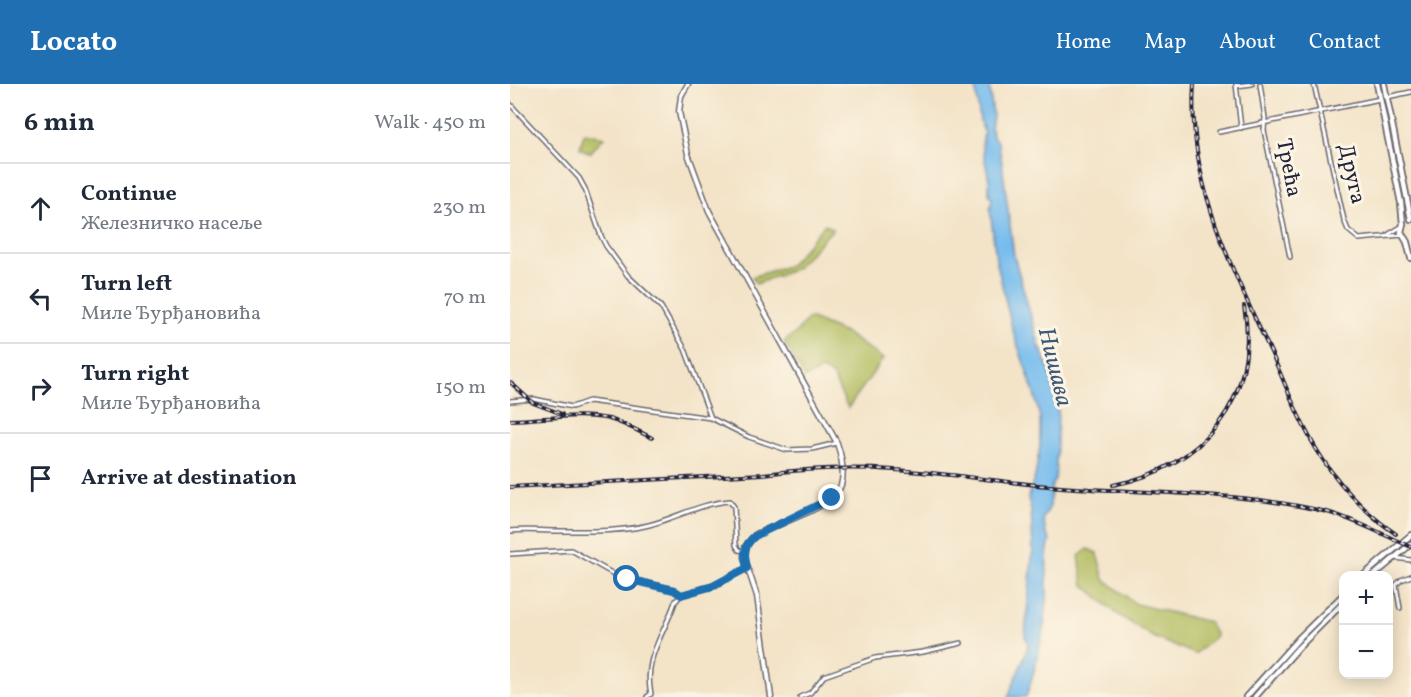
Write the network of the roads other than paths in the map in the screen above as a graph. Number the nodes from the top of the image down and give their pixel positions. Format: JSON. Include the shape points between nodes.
{"nodes":[{"id":1,"x":688,"y":84,"type":"edge"},
{"id":2,"x":1252,"y":84,"type":"edge"},
{"id":3,"x":1260,"y":84,"type":"edge"},
{"id":4,"x":1314,"y":84,"type":"edge"},
{"id":5,"x":1377,"y":84,"type":"edge"},
{"id":6,"x":1384,"y":84,"type":"edge"},
{"id":7,"x":1236,"y":85,"type":"edge"},
{"id":8,"x":1411,"y":92,"type":"edge"},
{"id":9,"x":1387,"y":97,"type":"junction"},
{"id":10,"x":1380,"y":99,"type":"junction"},
{"id":11,"x":510,"y":104,"type":"edge"},
{"id":12,"x":1320,"y":112,"type":"junction"},
{"id":13,"x":1264,"y":124,"type":"junction"},
{"id":14,"x":1241,"y":128,"type":"junction"},
{"id":15,"x":1219,"y":132,"type":"dead end"},
{"id":16,"x":1411,"y":220,"type":"edge"},
{"id":17,"x":1402,"y":226,"type":"junction"},
{"id":18,"x":1386,"y":235,"type":"junction"},
{"id":19,"x":1403,"y":236,"type":"junction"},
{"id":20,"x":1411,"y":238,"type":"edge"},
{"id":21,"x":1290,"y":257,"type":"dead end"},
{"id":22,"x":1411,"y":258,"type":"edge"},
{"id":23,"x":510,"y":401,"type":"edge"},
{"id":24,"x":711,"y":418,"type":"junction"},
{"id":25,"x":837,"y":443,"type":"junction"},
{"id":26,"x":510,"y":531,"type":"edge"},
{"id":27,"x":1411,"y":535,"type":"edge"},
{"id":28,"x":1411,"y":544,"type":"edge"},
{"id":29,"x":744,"y":551,"type":"junction"},
{"id":30,"x":510,"y":555,"type":"edge"},
{"id":31,"x":1394,"y":557,"type":"junction"},
{"id":32,"x":1411,"y":560,"type":"edge"},
{"id":33,"x":747,"y":568,"type":"junction"},
{"id":34,"x":1370,"y":571,"type":"edge"},
{"id":35,"x":1379,"y":571,"type":"edge"},
{"id":36,"x":1411,"y":576,"type":"edge"},
{"id":37,"x":681,"y":595,"type":"junction"},
{"id":38,"x":1339,"y":599,"type":"edge"},
{"id":39,"x":1339,"y":608,"type":"edge"},
{"id":40,"x":1400,"y":608,"type":"dead end"},
{"id":41,"x":961,"y":643,"type":"dead end"},
{"id":42,"x":651,"y":694,"type":"junction"},
{"id":43,"x":647,"y":697,"type":"edge"},
{"id":44,"x":657,"y":697,"type":"edge"},
{"id":45,"x":771,"y":697,"type":"edge"},
{"id":46,"x":800,"y":697,"type":"edge"},
{"id":47,"x":1246,"y":697,"type":"edge"},
{"id":48,"x":1255,"y":697,"type":"edge"}],
"edges":[{"from":1,"to":25,"type":"street","via":[[679,112],[688,154],[709,211]]},
{"from":2,"to":7,"type":"street"},
{"from":3,"to":13,"type":"street","name":"Трећа"},
{"from":4,"to":12,"type":"street","name":"Друга"},
{"from":5,"to":10,"type":"main road"},
{"from":6,"to":9,"type":"main road"},
{"from":7,"to":14,"type":"street"},
{"from":8,"to":9,"type":"street"},
{"from":9,"to":16,"type":"main road"},
{"from":10,"to":12,"type":"street"},
{"from":10,"to":17,"type":"main road","via":[[1398,184]]},
{"from":11,"to":24,"type":"street","via":[[579,178],[606,246],[628,276],[661,307],[685,349]]},
{"from":12,"to":13,"type":"street"},
{"from":12,"to":18,"type":"street","name":"Друга","via":[[1348,230],[1359,239]]},
{"from":13,"to":14,"type":"street"},
{"from":13,"to":21,"type":"street","name":"Трећа"},
{"from":14,"to":15,"type":"street"},
{"from":16,"to":17,"type":"main road"},
{"from":17,"to":18,"type":"street","name":"Друга"},
{"from":17,"to":19,"type":"main road"},
{"from":18,"to":19,"type":"street","name":"Друга"},
{"from":19,"to":20,"type":"main road"},
{"from":19,"to":22,"type":"main road"},
{"from":23,"to":24,"type":"street","via":[[534,399],[572,407],[589,401]]},
{"from":24,"to":25,"type":"street","via":[[787,450]]},
{"from":25,"to":29,"type":"street","via":[[842,484],[836,495],[759,533],[749,540]]},
{"from":26,"to":29,"type":"street","via":[[606,531],[649,525],[730,501],[734,507],[736,546]]},
{"from":27,"to":34,"type":"main road"},
{"from":28,"to":31,"type":"main road"},
{"from":29,"to":33,"type":"street"},
{"from":30,"to":37,"type":"street","via":[[572,550],[617,576]]},
{"from":31,"to":32,"type":"street"},
{"from":31,"to":35,"type":"main road"},
{"from":33,"to":37,"type":"street","via":[[713,586]]},
{"from":33,"to":45,"type":"street","via":[[759,608]]},
{"from":36,"to":40,"type":"street","via":[[1396,585]]},
{"from":37,"to":42,"type":"street","via":[[652,654],[648,678]]},
{"from":38,"to":47,"type":"main road"},
{"from":39,"to":48,"type":"main road"},
{"from":41,"to":46,"type":"street","via":[[875,658],[824,676],[810,693]]},
{"from":42,"to":43,"type":"street"},
{"from":42,"to":44,"type":"street"}]}
